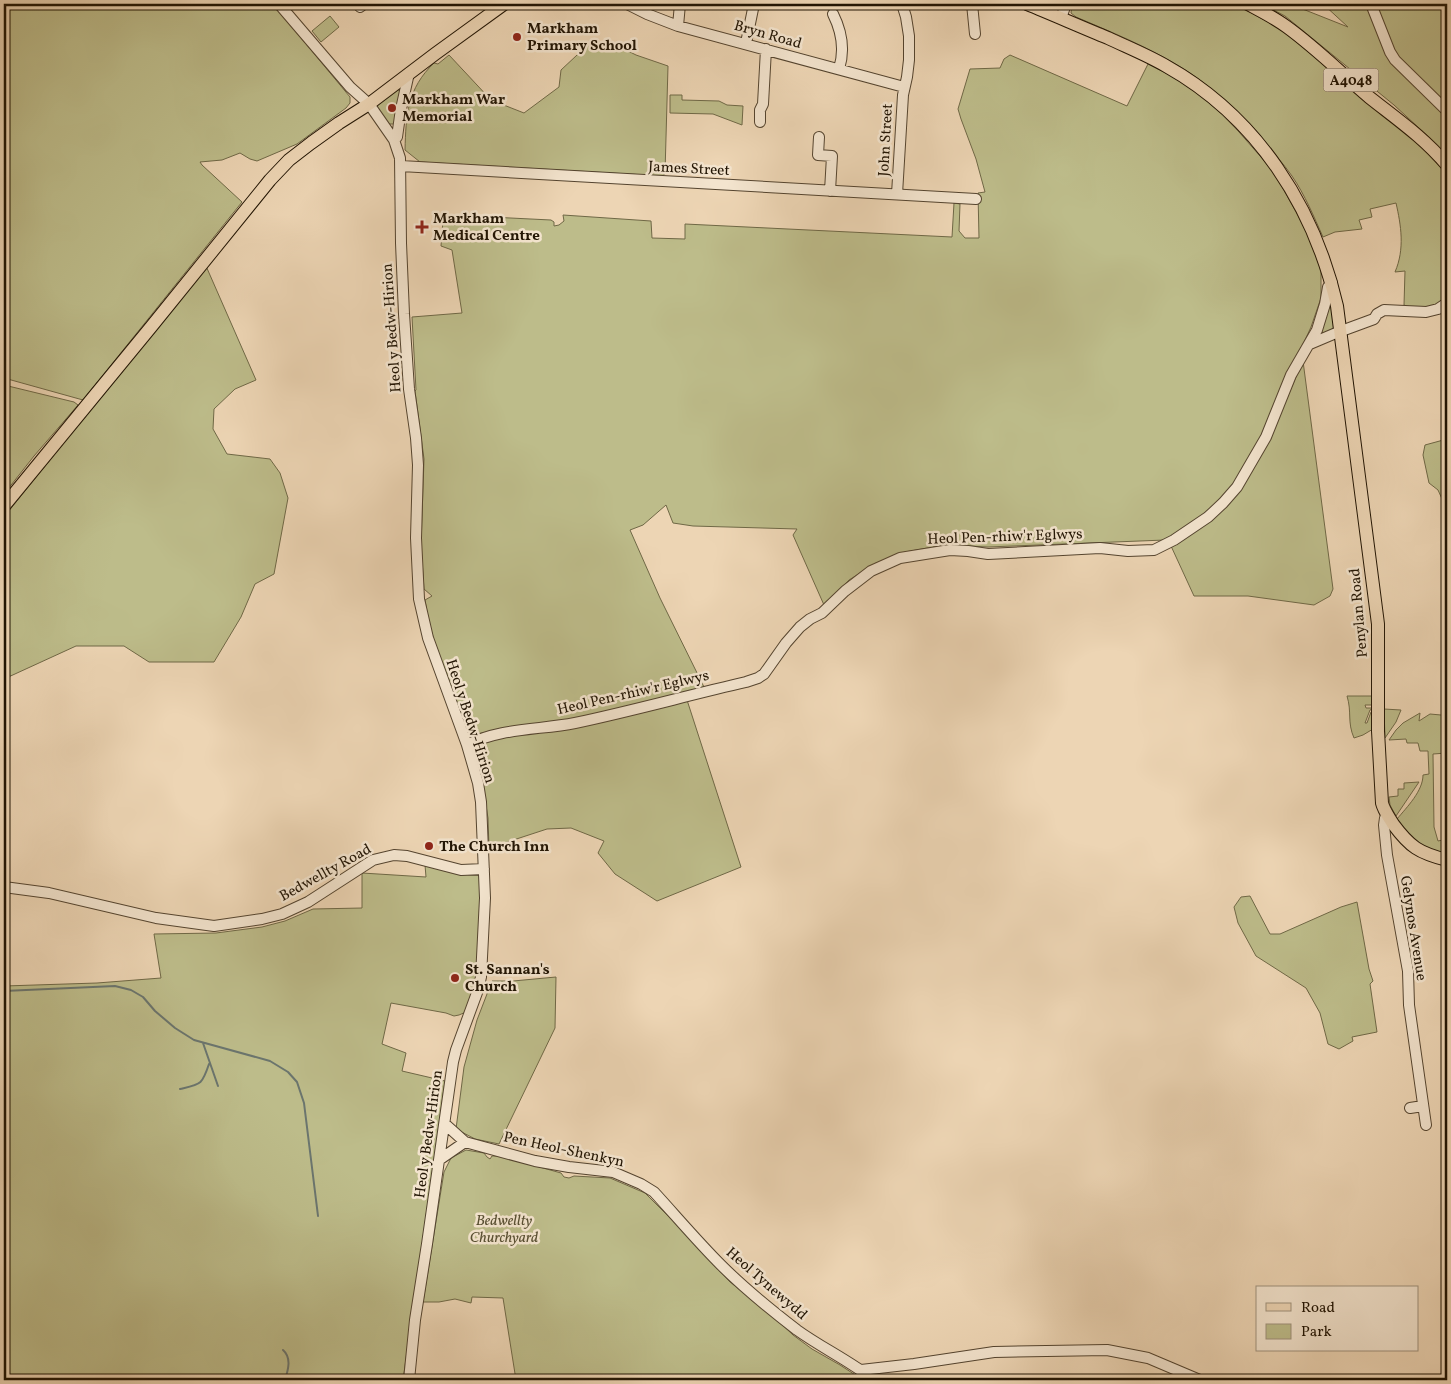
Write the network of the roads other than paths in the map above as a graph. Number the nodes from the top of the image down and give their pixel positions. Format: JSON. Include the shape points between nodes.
{"nodes":[{"id":1,"x":279,"y":4,"type":"edge"},
{"id":2,"x":504,"y":4,"type":"edge"},
{"id":3,"x":627,"y":4,"type":"edge"},
{"id":4,"x":680,"y":4,"type":"edge"},
{"id":5,"x":754,"y":4,"type":"edge"},
{"id":6,"x":902,"y":4,"type":"edge"},
{"id":7,"x":972,"y":4,"type":"edge"},
{"id":8,"x":1027,"y":4,"type":"edge"},
{"id":9,"x":1066,"y":4,"type":"edge"},
{"id":10,"x":1248,"y":4,"type":"edge"},
{"id":11,"x":1371,"y":4,"type":"edge"},
{"id":12,"x":833,"y":14,"type":"dead end"},
{"id":13,"x":1061,"y":18,"type":"junction"},
{"id":14,"x":678,"y":26,"type":"junction"},
{"id":15,"x":975,"y":34,"type":"dead end"},
{"id":16,"x":746,"y":43,"type":"junction"},
{"id":17,"x":766,"y":49,"type":"junction"},
{"id":18,"x":839,"y":69,"type":"junction"},
{"id":19,"x":409,"y":73,"type":"junction"},
{"id":20,"x":904,"y":87,"type":"junction"},
{"id":21,"x":369,"y":104,"type":"junction"},
{"id":22,"x":1447,"y":111,"type":"edge"},
{"id":23,"x":760,"y":122,"type":"dead end"},
{"id":24,"x":819,"y":137,"type":"dead end"},
{"id":25,"x":394,"y":140,"type":"junction"},
{"id":26,"x":1447,"y":165,"type":"edge"},
{"id":27,"x":401,"y":166,"type":"junction"},
{"id":28,"x":830,"y":191,"type":"junction"},
{"id":29,"x":897,"y":194,"type":"junction"},
{"id":30,"x":976,"y":199,"type":"dead end"},
{"id":31,"x":1332,"y":283,"type":"junction"},
{"id":32,"x":1447,"y":304,"type":"edge"},
{"id":33,"x":1341,"y":331,"type":"junction"},
{"id":34,"x":1310,"y":344,"type":"junction"},
{"id":35,"x":4,"y":506,"type":"edge"},
{"id":36,"x":467,"y":745,"type":"junction"},
{"id":37,"x":1388,"y":816,"type":"junction"},
{"id":38,"x":1447,"y":860,"type":"edge"},
{"id":39,"x":484,"y":870,"type":"junction"},
{"id":40,"x":4,"y":886,"type":"edge"},
{"id":41,"x":1423,"y":1106,"type":"junction"},
{"id":42,"x":1410,"y":1108,"type":"dead end"},
{"id":43,"x":445,"y":1124,"type":"junction"},
{"id":44,"x":1426,"y":1125,"type":"dead end"},
{"id":45,"x":465,"y":1142,"type":"junction"},
{"id":46,"x":439,"y":1160,"type":"junction"},
{"id":47,"x":654,"y":1192,"type":"joint"},
{"id":48,"x":861,"y":1370,"type":"junction"},
{"id":49,"x":409,"y":1380,"type":"edge"},
{"id":50,"x":874,"y":1380,"type":"edge"},
{"id":51,"x":1200,"y":1380,"type":"edge"}],
"edges":[{"from":1,"to":21,"type":"street","name":"Heol y Bedw-Hirion","via":[[350,87]]},
{"from":2,"to":19,"type":"main road"},
{"from":3,"to":14,"type":"street","name":"Bryn Road"},
{"from":4,"to":14,"type":"street"},
{"from":5,"to":16,"type":"street"},
{"from":6,"to":20,"type":"street","name":"John Street","via":[[909,36]]},
{"from":7,"to":15,"type":"street"},
{"from":8,"to":13,"type":"main road","name":"Penylan Road"},
{"from":9,"to":13,"type":"street"},
{"from":10,"to":26,"type":"main road","number":"A4048","via":[[1299,36],[1419,136]]},
{"from":11,"to":22,"type":"street","via":[[1395,60]]},
{"from":12,"to":18,"type":"street","via":[[841,33]]},
{"from":13,"to":31,"type":"main road","name":"Penylan Road","via":[[1167,66],[1199,87],[1245,128],[1280,170],[1301,205]]},
{"from":14,"to":16,"type":"street","name":"Bryn Road"},
{"from":16,"to":17,"type":"street","name":"Bryn Road"},
{"from":17,"to":18,"type":"street","name":"Bryn Road"},
{"from":17,"to":23,"type":"street"},
{"from":18,"to":20,"type":"street","name":"Bryn Road"},
{"from":19,"to":21,"type":"main road"},
{"from":19,"to":25,"type":"street"},
{"from":20,"to":29,"type":"street","name":"John Street"},
{"from":21,"to":25,"type":"street","name":"Heol y Bedw-Hirion"},
{"from":21,"to":35,"type":"main road","via":[[311,143],[270,180]]},
{"from":24,"to":28,"type":"street","via":[[818,155],[832,156]]},
{"from":25,"to":27,"type":"street","name":"Heol y Bedw-Hirion"},
{"from":27,"to":28,"type":"street","name":"James Street"},
{"from":27,"to":36,"type":"street","name":"Heol y Bedw-Hirion","via":[[404,314],[418,465],[418,592],[428,638]]},
{"from":28,"to":29,"type":"street","name":"James Street"},
{"from":29,"to":30,"type":"street","name":"James Street"},
{"from":31,"to":33,"type":"main road","name":"Penylan Road"},
{"from":31,"to":34,"type":"street","name":"Heol Pen-rhiw'r Eglwys"},
{"from":32,"to":33,"type":"street","via":[[1426,312],[1384,310],[1374,319]]},
{"from":33,"to":34,"type":"street"},
{"from":33,"to":37,"type":"main road","name":"Penylan Road","via":[[1378,624],[1378,737],[1382,803]]},
{"from":34,"to":36,"type":"street","name":"Heol Pen-rhiw'r Eglwys","via":[[1291,375],[1266,437],[1237,487],[1208,517],[1154,550],[1100,548],[988,554],[950,550],[900,558],[871,570],[800,627],[758,678],[574,723],[494,735]]},
{"from":36,"to":39,"type":"street","name":"Heol y Bedw-Hirion","via":[[481,802]]},
{"from":37,"to":38,"type":"main road","name":"Penylan Road","via":[[1417,849]]},
{"from":37,"to":41,"type":"street","name":"Gelynos Avenue","via":[[1384,825],[1387,855],[1408,971],[1409,1005]]},
{"from":39,"to":40,"type":"street","name":"Bedwellty Road","via":[[462,870],[394,854],[373,860],[308,902],[282,914],[214,926],[156,918]]},
{"from":39,"to":43,"type":"street","name":"Heol y Bedw-Hirion","via":[[480,977],[456,1050]]},
{"from":41,"to":42,"type":"street"},
{"from":41,"to":44,"type":"street","name":"Gelynos Avenue"},
{"from":43,"to":45,"type":"street","name":"Pen Heol-Shenkyn"},
{"from":43,"to":46,"type":"street","name":"Heol y Bedw-Hirion"},
{"from":45,"to":46,"type":"street"},
{"from":45,"to":47,"type":"street","name":"Pen Heol-Shenkyn","via":[[549,1164],[613,1172]]},
{"from":46,"to":49,"type":"street","name":"Heol y Bedw-Hirion"},
{"from":47,"to":48,"type":"street","name":"Heol Tynewydd","via":[[721,1265],[758,1299],[828,1351]]},
{"from":48,"to":50,"type":"street","name":"Heol Tynewydd"},
{"from":48,"to":51,"type":"street","via":[[994,1352],[1107,1350],[1148,1358]]}]}
